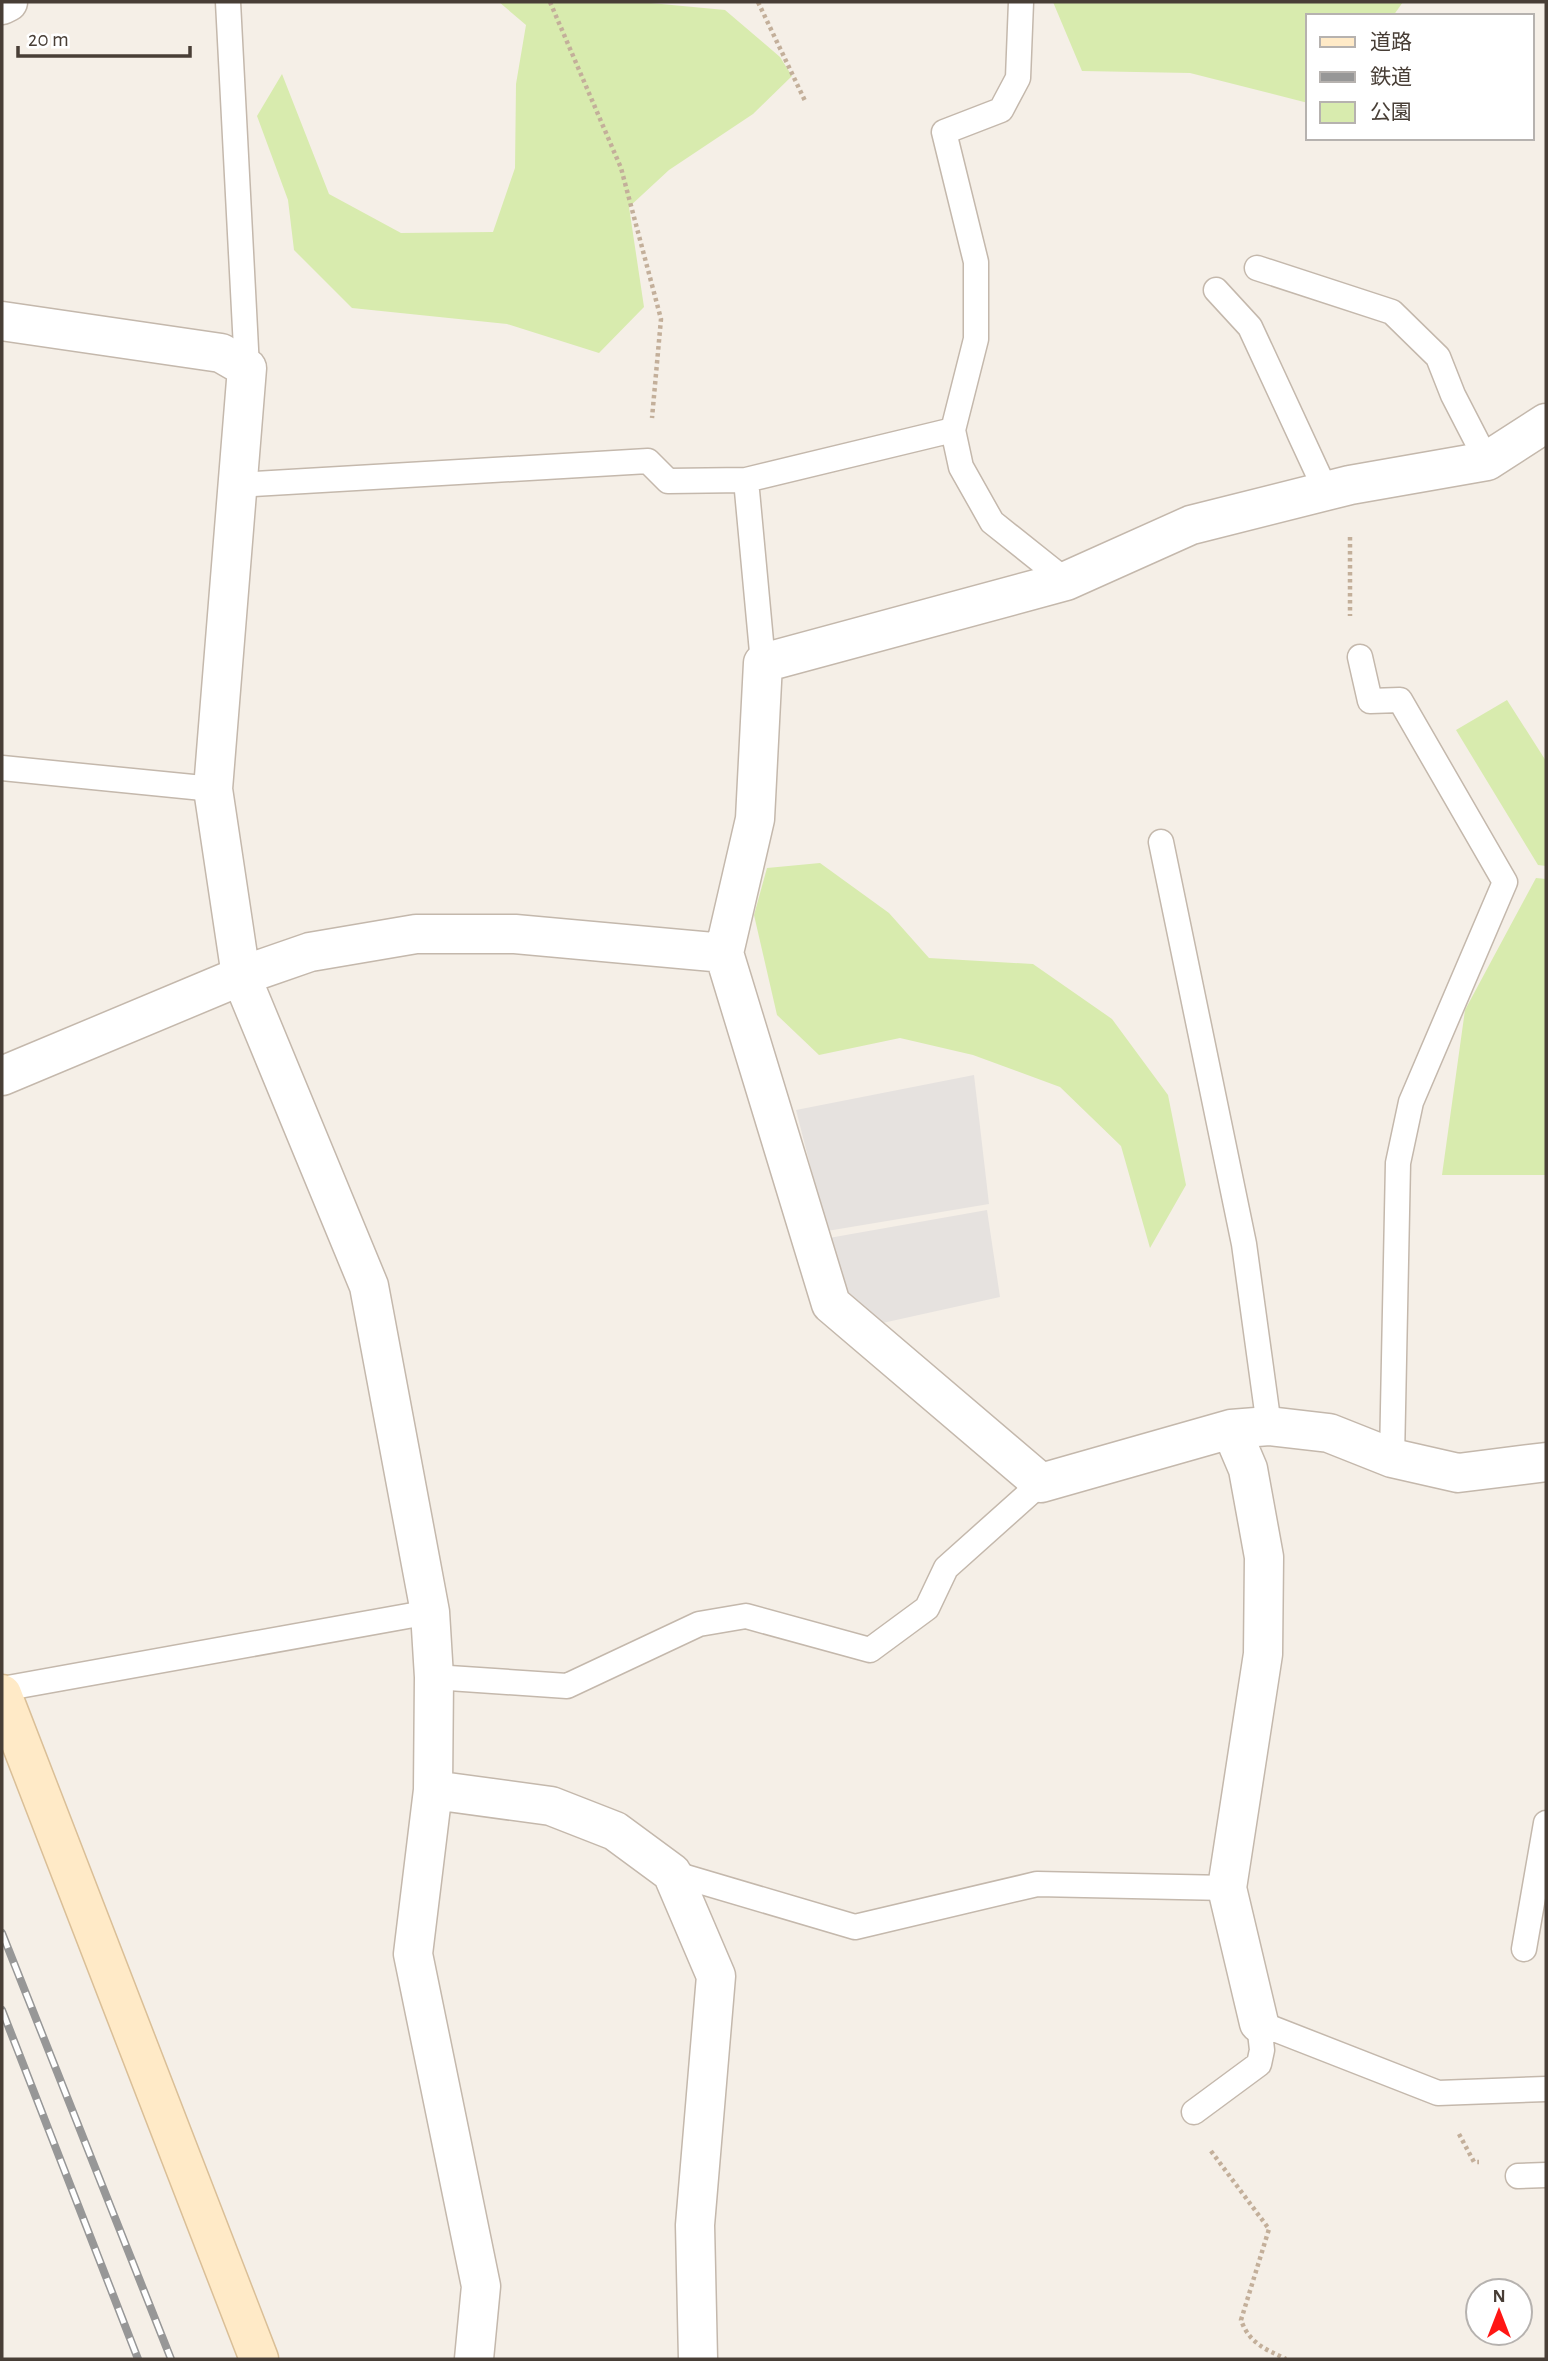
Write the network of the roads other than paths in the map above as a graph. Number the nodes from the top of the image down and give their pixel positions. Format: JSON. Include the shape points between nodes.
{"nodes":[{"id":1,"x":8,"y":2,"type":"edge"},
{"id":2,"x":228,"y":2,"type":"edge"},
{"id":3,"x":1021,"y":2,"type":"edge"},
{"id":4,"x":2,"y":5,"type":"edge"},
{"id":5,"x":1257,"y":268,"type":"dead end"},
{"id":6,"x":1216,"y":290,"type":"dead end"},
{"id":7,"x":2,"y":321,"type":"edge"},
{"id":8,"x":247,"y":368,"type":"junction"},
{"id":9,"x":1546,"y":423,"type":"edge"},
{"id":10,"x":953,"y":430,"type":"junction"},
{"id":11,"x":1487,"y":461,"type":"junction"},
{"id":12,"x":746,"y":480,"type":"junction"},
{"id":13,"x":237,"y":485,"type":"junction"},
{"id":14,"x":1326,"y":491,"type":"junction"},
{"id":15,"x":1066,"y":581,"type":"junction"},
{"id":16,"x":1360,"y":657,"type":"dead end"},
{"id":17,"x":763,"y":663,"type":"junction"},
{"id":18,"x":2,"y":768,"type":"edge"},
{"id":19,"x":213,"y":789,"type":"junction"},
{"id":20,"x":1161,"y":842,"type":"dead end"},
{"id":21,"x":724,"y":953,"type":"junction"},
{"id":22,"x":241,"y":976,"type":"junction"},
{"id":23,"x":2,"y":1076,"type":"edge"},
{"id":24,"x":1269,"y":1426,"type":"junction"},
{"id":25,"x":1231,"y":1429,"type":"junction"},
{"id":26,"x":1392,"y":1458,"type":"junction"},
{"id":27,"x":1546,"y":1462,"type":"edge"},
{"id":28,"x":1041,"y":1483,"type":"junction"},
{"id":29,"x":430,"y":1612,"type":"junction"},
{"id":30,"x":434,"y":1677,"type":"junction"},
{"id":31,"x":2,"y":1691,"type":"edge"},
{"id":32,"x":433,"y":1790,"type":"junction"},
{"id":33,"x":1546,"y":1823,"type":"edge"},
{"id":34,"x":673,"y":1873,"type":"junction"},
{"id":35,"x":1227,"y":1888,"type":"junction"},
{"id":36,"x":1524,"y":1949,"type":"dead end"},
{"id":37,"x":1259,"y":2023,"type":"junction"},
{"id":38,"x":1546,"y":2089,"type":"edge"},
{"id":39,"x":1194,"y":2112,"type":"road end"},
{"id":40,"x":1546,"y":2175,"type":"edge"},
{"id":41,"x":1518,"y":2176,"type":"dead end"},
{"id":42,"x":259,"y":2359,"type":"edge"},
{"id":43,"x":474,"y":2359,"type":"edge"},
{"id":44,"x":698,"y":2359,"type":"edge"}],
"edges":[{"from":1,"to":4,"type":"street"},
{"from":2,"to":8,"type":"lane"},
{"from":3,"to":10,"type":"lane","via":[[1018,78],[1001,110],[944,132],[976,262],[976,339]]},
{"from":5,"to":11,"type":"lane","via":[[1392,312],[1438,357]]},
{"from":6,"to":14,"type":"lane","via":[[1250,327]]},
{"from":7,"to":8,"type":"street","via":[[221,353]]},
{"from":8,"to":13,"type":"street"},
{"from":9,"to":11,"type":"street"},
{"from":10,"to":12,"type":"lane"},
{"from":10,"to":15,"type":"lane","via":[[961,467],[992,522]]},
{"from":11,"to":14,"type":"street"},
{"from":12,"to":13,"type":"lane","via":[[668,481],[648,461]]},
{"from":12,"to":17,"type":"lane"},
{"from":13,"to":19,"type":"street"},
{"from":14,"to":15,"type":"street","via":[[1191,525]]},
{"from":15,"to":17,"type":"street"},
{"from":16,"to":26,"type":"lane","via":[[1370,701],[1400,700],[1505,882],[1411,1102],[1398,1163]]},
{"from":17,"to":21,"type":"street","via":[[755,819]]},
{"from":18,"to":19,"type":"lane"},
{"from":19,"to":22,"type":"street"},
{"from":20,"to":24,"type":"lane","via":[[1244,1244]]},
{"from":21,"to":22,"type":"street","via":[[514,934],[416,934],[310,952]]},
{"from":21,"to":28,"type":"street","via":[[831,1304]]},
{"from":22,"to":23,"type":"street"},
{"from":22,"to":29,"type":"street","via":[[369,1286]]},
{"from":24,"to":25,"type":"street"},
{"from":24,"to":26,"type":"street","via":[[1329,1433]]},
{"from":25,"to":28,"type":"street"},
{"from":25,"to":35,"type":"street","via":[[1248,1469],[1264,1557],[1263,1654]]},
{"from":26,"to":27,"type":"street","via":[[1458,1473]]},
{"from":28,"to":30,"type":"lane","via":[[946,1568],[927,1608],[870,1650],[746,1616],[699,1624],[567,1686]]},
{"from":29,"to":30,"type":"street"},
{"from":29,"to":31,"type":"lane"},
{"from":30,"to":32,"type":"street"},
{"from":31,"to":42,"type":"street"},
{"from":32,"to":34,"type":"street","via":[[551,1806],[615,1831]]},
{"from":32,"to":43,"type":"street","via":[[413,1954],[481,2286]]},
{"from":33,"to":36,"type":"lane"},
{"from":34,"to":35,"type":"lane","via":[[855,1927],[1037,1884]]},
{"from":34,"to":44,"type":"street","via":[[716,1976],[695,2225]]},
{"from":35,"to":37,"type":"street"},
{"from":37,"to":38,"type":"lane","via":[[1438,2092]]},
{"from":37,"to":39,"type":"lane","via":[[1259,2064]]},
{"from":40,"to":41,"type":"lane"}]}
